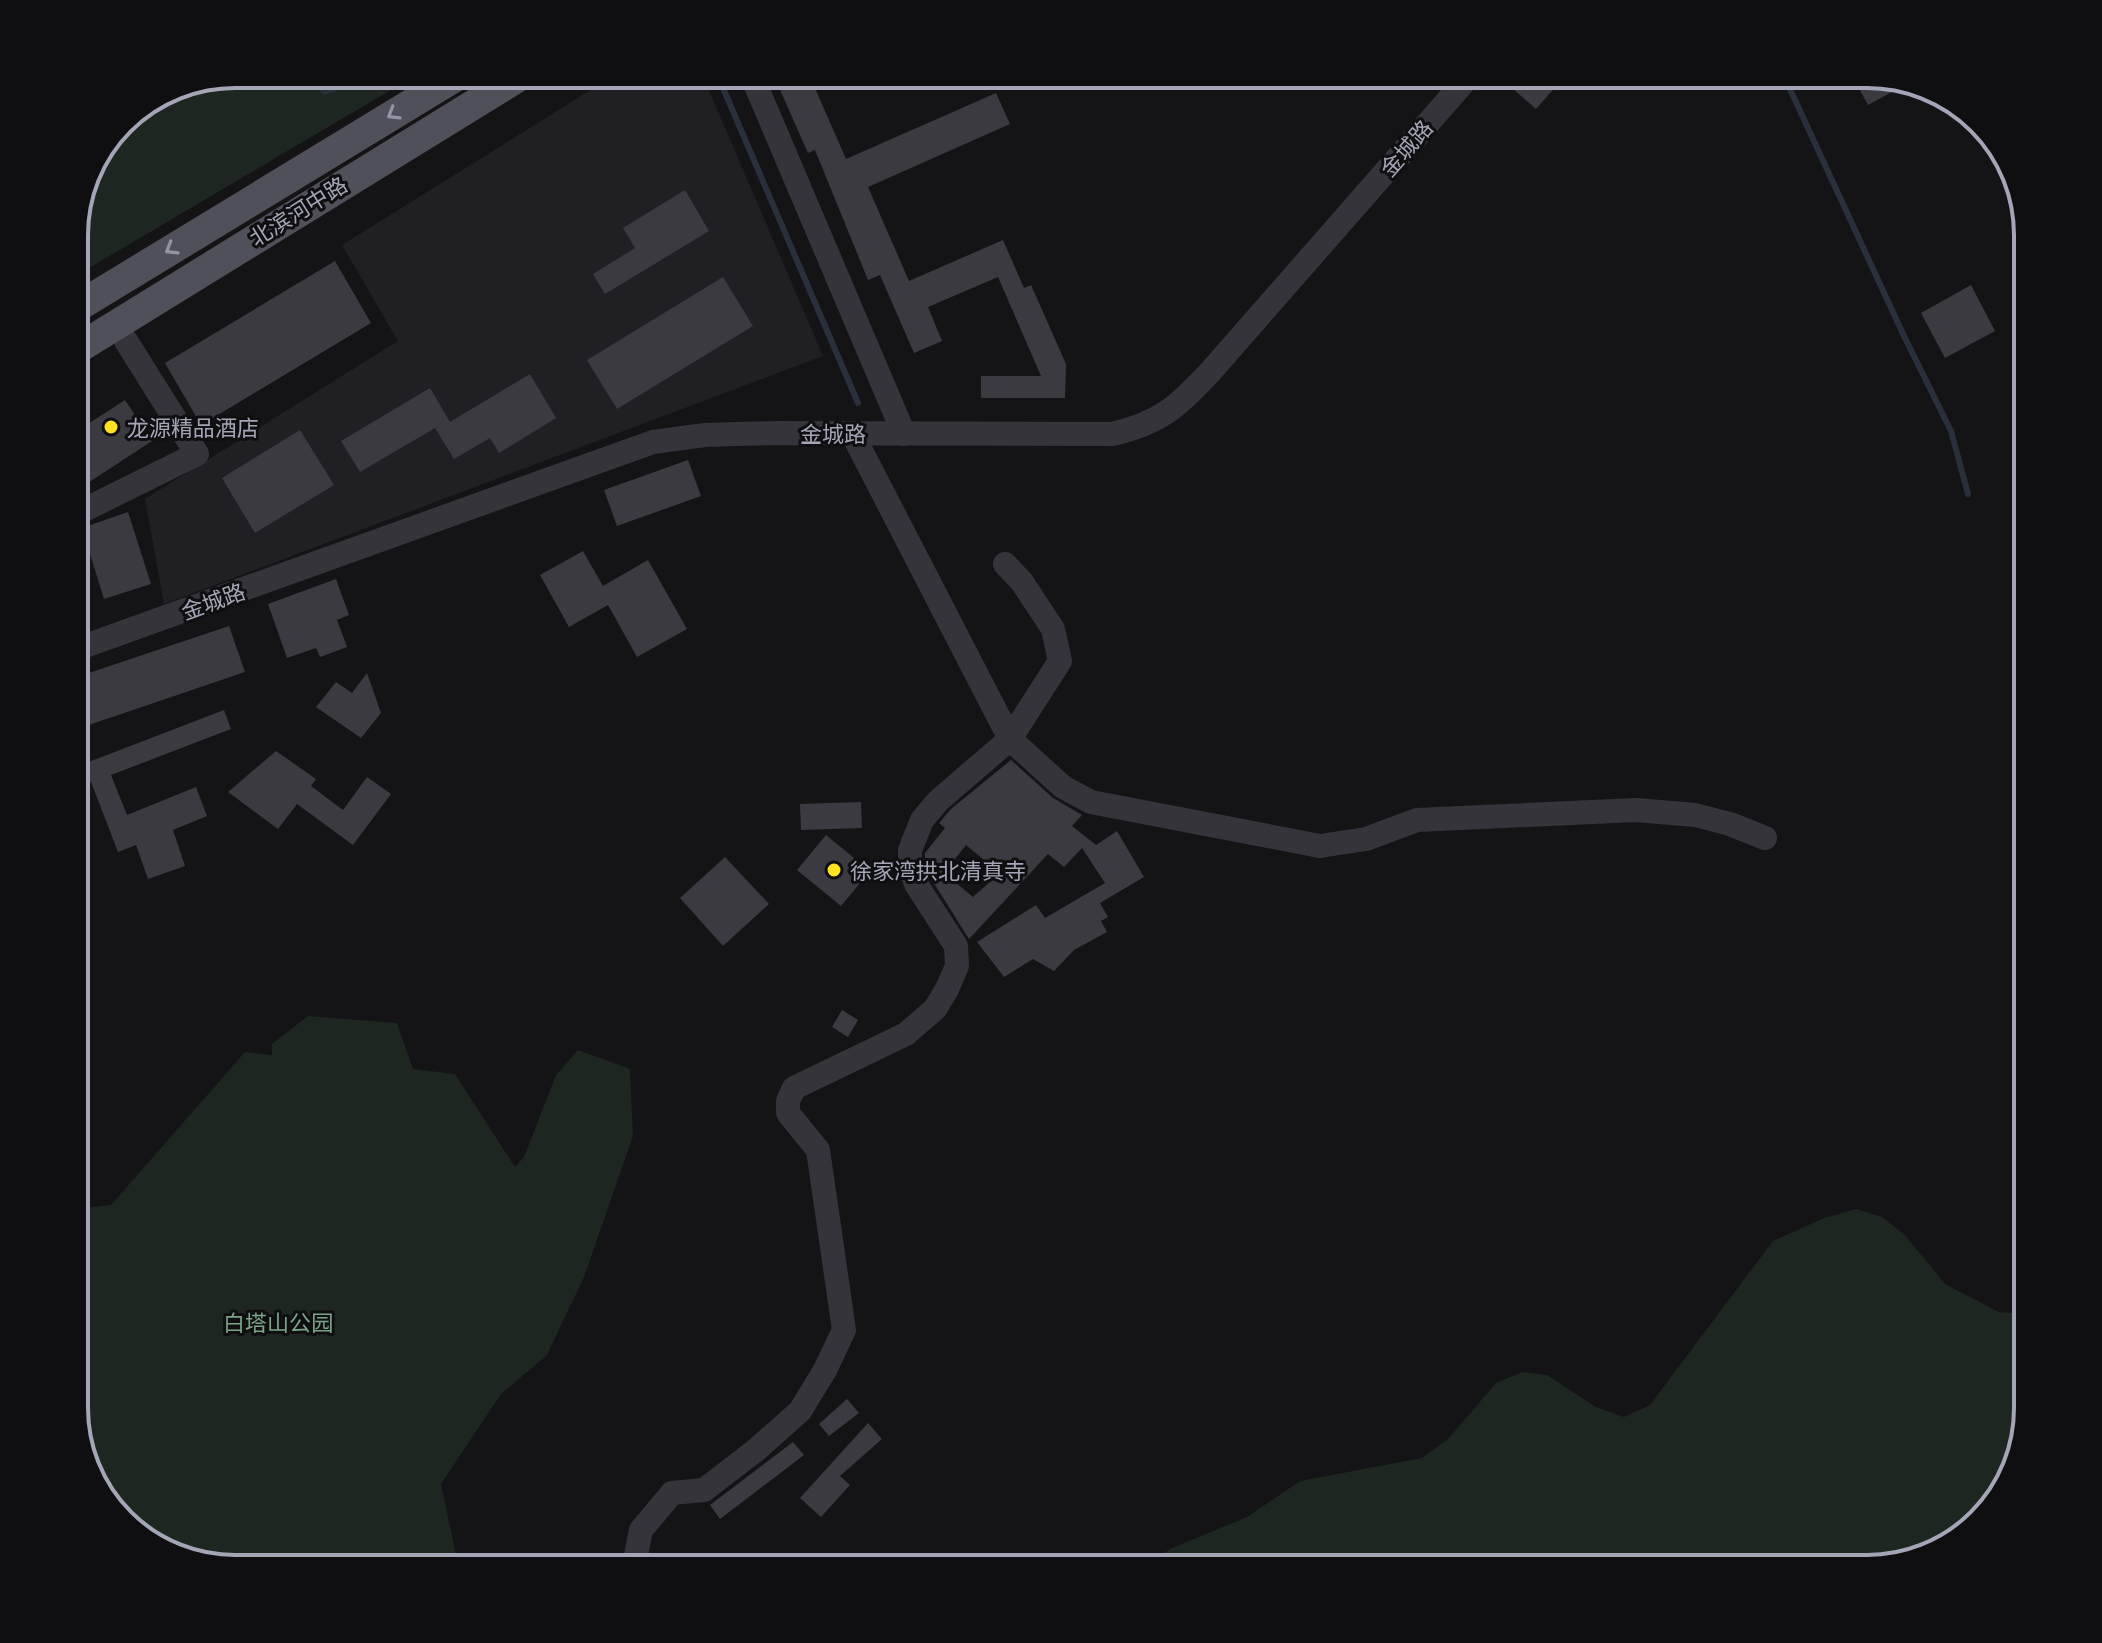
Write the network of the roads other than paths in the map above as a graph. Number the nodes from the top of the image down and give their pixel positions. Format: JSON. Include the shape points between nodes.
{"nodes":[{"id":1,"x":437,"y":88,"type":"edge"},
{"id":2,"x":500,"y":88,"type":"edge"},
{"id":3,"x":757,"y":88,"type":"edge"},
{"id":4,"x":1459,"y":88,"type":"edge"},
{"id":5,"x":332,"y":191,"type":"junction"},
{"id":6,"x":88,"y":300,"type":"edge"},
{"id":7,"x":126,"y":341,"type":"junction"},
{"id":8,"x":88,"y":342,"type":"edge"},
{"id":9,"x":88,"y":364,"type":"edge"},
{"id":10,"x":852,"y":433,"type":"junction"},
{"id":11,"x":904,"y":434,"type":"junction"},
{"id":12,"x":88,"y":508,"type":"edge"},
{"id":13,"x":1005,"y":564,"type":"dead end"},
{"id":14,"x":88,"y":645,"type":"edge"},
{"id":15,"x":1010,"y":739,"type":"junction"},
{"id":16,"x":1765,"y":838,"type":"dead end"},
{"id":17,"x":636,"y":1555,"type":"dead end"}],
"edges":[{"from":1,"to":6,"type":"main road","name":"北滨河中路","one_way":true},
{"from":2,"to":5,"type":"main road","name":"北滨河中路"},
{"from":3,"to":11,"type":"street"},
{"from":4,"to":11,"type":"street","name":"金城路","via":[[1211,371],[1152,423],[1112,434]]},
{"from":5,"to":7,"type":"main road"},
{"from":5,"to":8,"type":"main road","name":"北滨河中路"},
{"from":7,"to":9,"type":"main road"},
{"from":7,"to":12,"type":"street","via":[[197,454]]},
{"from":10,"to":11,"type":"street","name":"金城路"},
{"from":10,"to":14,"type":"street","name":"金城路","via":[[705,435],[653,442]]},
{"from":10,"to":15,"type":"street"},
{"from":13,"to":15,"type":"street","via":[[1053,629],[1060,661]]},
{"from":15,"to":16,"type":"street","via":[[1063,787],[1091,802],[1320,846],[1366,839],[1417,820],[1636,810],[1695,815]]},
{"from":15,"to":17,"type":"street","via":[[938,801],[922,820],[910,850],[916,884],[956,946],[957,966],[935,1009],[906,1034],[794,1088],[788,1101],[788,1113],[818,1150],[844,1330],[800,1411],[704,1490],[672,1493],[641,1530]]}]}
